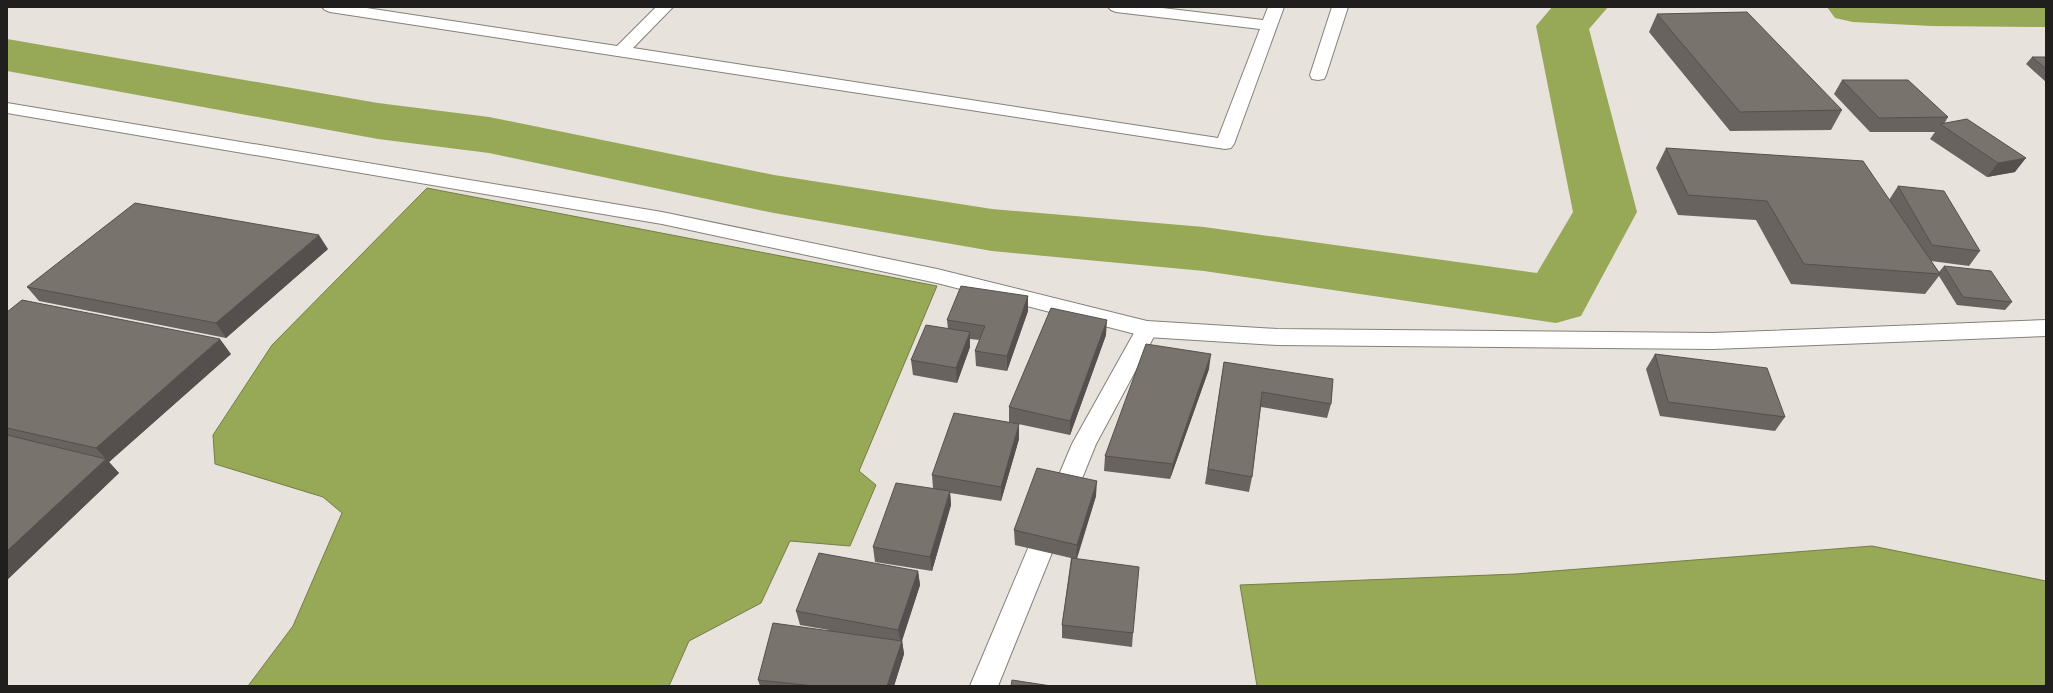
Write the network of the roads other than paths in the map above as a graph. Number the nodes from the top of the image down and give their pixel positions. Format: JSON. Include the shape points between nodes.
{"nodes":[{"id":1,"x":330,"y":7,"type":"edge"},
{"id":2,"x":665,"y":7,"type":"edge"},
{"id":3,"x":1276,"y":7,"type":"edge"},
{"id":4,"x":1340,"y":7,"type":"edge"},
{"id":5,"x":1124,"y":8,"type":"edge"},
{"id":6,"x":1270,"y":26,"type":"junction"},
{"id":7,"x":620,"y":52,"type":"junction"},
{"id":8,"x":1318,"y":75,"type":"dead end"},
{"id":9,"x":7,"y":108,"type":"edge"},
{"id":10,"x":2046,"y":328,"type":"edge"},
{"id":11,"x":1148,"y":329,"type":"junction"},
{"id":12,"x":984,"y":686,"type":"edge"}],
"edges":[{"from":1,"to":7,"type":"street"},
{"from":2,"to":7,"type":"street"},
{"from":3,"to":6,"type":"street"},
{"from":4,"to":8,"type":"street"},
{"from":5,"to":6,"type":"street"},
{"from":6,"to":7,"type":"street","via":[[1225,144]]},
{"from":9,"to":11,"type":"street","via":[[662,218],[937,276]]},
{"from":10,"to":11,"type":"street","via":[[1713,341],[1277,338]]},
{"from":11,"to":12,"type":"street","via":[[1084,444]]}]}
